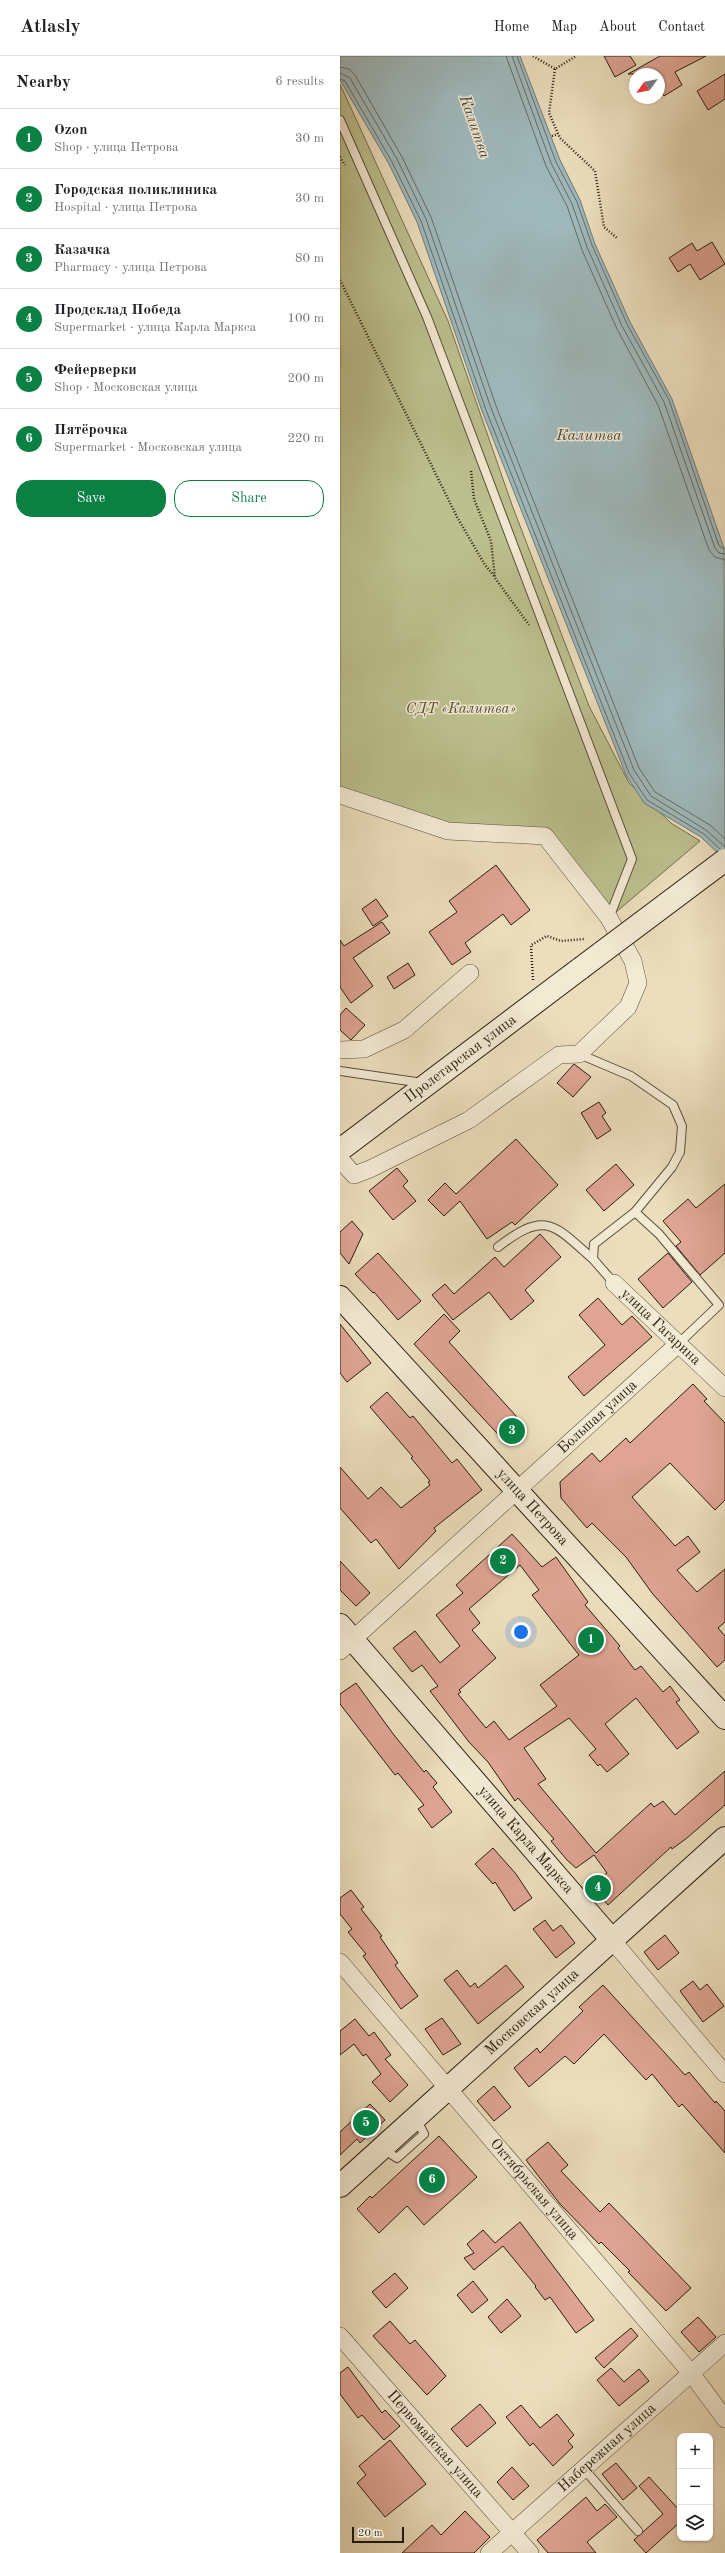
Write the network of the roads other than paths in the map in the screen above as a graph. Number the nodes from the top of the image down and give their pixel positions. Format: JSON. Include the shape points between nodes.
{"nodes":[{"id":1,"x":340,"y":120,"type":"edge"},
{"id":2,"x":340,"y":795,"type":"edge"},
{"id":3,"x":725,"y":860,"type":"edge"},
{"id":4,"x":609,"y":920,"type":"junction"},
{"id":5,"x":470,"y":974,"type":"dead end"},
{"id":6,"x":340,"y":1050,"type":"edge"},
{"id":7,"x":579,"y":1054,"type":"junction"},
{"id":8,"x":340,"y":1071,"type":"edge"},
{"id":9,"x":428,"y":1084,"type":"junction"},
{"id":10,"x":340,"y":1150,"type":"edge"},
{"id":11,"x":340,"y":1159,"type":"edge"},
{"id":12,"x":635,"y":1212,"type":"junction"},
{"id":13,"x":498,"y":1247,"type":"dead end"},
{"id":14,"x":593,"y":1259,"type":"junction"},
{"id":15,"x":614,"y":1283,"type":"joint"},
{"id":16,"x":340,"y":1297,"type":"edge"},
{"id":17,"x":677,"y":1345,"type":"junction"},
{"id":18,"x":725,"y":1388,"type":"edge"},
{"id":19,"x":518,"y":1491,"type":"junction"},
{"id":20,"x":344,"y":1638,"type":"edge"},
{"id":21,"x":725,"y":1718,"type":"edge"},
{"id":22,"x":725,"y":1838,"type":"edge"},
{"id":23,"x":612,"y":1940,"type":"junction"},
{"id":24,"x":340,"y":1962,"type":"edge"},
{"id":25,"x":725,"y":2074,"type":"edge"},
{"id":26,"x":448,"y":2088,"type":"junction"},
{"id":27,"x":340,"y":2186,"type":"edge"},
{"id":28,"x":340,"y":2336,"type":"edge"},
{"id":29,"x":725,"y":2343,"type":"edge"},
{"id":30,"x":691,"y":2373,"type":"junction"},
{"id":31,"x":725,"y":2419,"type":"edge"},
{"id":32,"x":584,"y":2469,"type":"junction"},
{"id":33,"x":638,"y":2531,"type":"dead end"},
{"id":34,"x":512,"y":2533,"type":"junction"},
{"id":35,"x":490,"y":2553,"type":"edge"},
{"id":36,"x":530,"y":2553,"type":"edge"}],
"edges":[{"from":1,"to":4,"type":"lane","via":[[427,317],[632,859]]},
{"from":2,"to":4,"type":"street","via":[[448,831],[545,836]]},
{"from":3,"to":9,"type":"street","name":"Пролетарская улица","bridge":true},
{"from":4,"to":7,"type":"street","via":[[633,961],[638,983],[628,1007]]},
{"from":5,"to":6,"type":"street","via":[[404,1030],[364,1049]]},
{"from":7,"to":11,"type":"street","via":[[559,1055],[470,1120],[370,1169],[354,1175]]},
{"from":7,"to":12,"type":"lane","via":[[631,1076],[673,1105],[682,1126],[680,1152],[672,1167]]},
{"from":8,"to":9,"type":"lane"},
{"from":9,"to":10,"type":"street","name":"Пролетарская улица"},
{"from":12,"to":14,"type":"lane","via":[[594,1244]]},
{"from":12,"to":17,"type":"lane","via":[[659,1234],[719,1305]]},
{"from":13,"to":14,"type":"lane","via":[[528,1227],[547,1225],[558,1228]]},
{"from":14,"to":15,"type":"lane"},
{"from":15,"to":17,"type":"street","name":"улица Гагарина"},
{"from":16,"to":19,"type":"street","name":"улица Петрова"},
{"from":17,"to":18,"type":"street","name":"улица Гагарина"},
{"from":17,"to":19,"type":"street","name":"Большая улица"},
{"from":19,"to":20,"type":"street","name":"Большая улица"},
{"from":19,"to":21,"type":"street","name":"улица Петрова"},
{"from":20,"to":23,"type":"street","name":"улица Карла Маркса"},
{"from":22,"to":23,"type":"street","name":"Московская улица"},
{"from":23,"to":25,"type":"street","name":"улица Карла Маркса"},
{"from":23,"to":26,"type":"street","name":"Московская улица"},
{"from":24,"to":26,"type":"street","name":"Октябрьская улица"},
{"from":26,"to":27,"type":"street","name":"Московская улица","via":[[375,2149]]},
{"from":26,"to":30,"type":"street","name":"Октябрьская улица"},
{"from":28,"to":34,"type":"street","name":"Первомайская улица"},
{"from":29,"to":30,"type":"street","name":"Набережная улица"},
{"from":30,"to":31,"type":"street","name":"Октябрьская улица"},
{"from":30,"to":32,"type":"street","name":"Набережная улица"},
{"from":32,"to":33,"type":"lane"},
{"from":32,"to":34,"type":"street","name":"Набережная улица"},
{"from":34,"to":35,"type":"street","name":"Набережная улица"},
{"from":34,"to":36,"type":"street","name":"Первомайская улица"}]}
